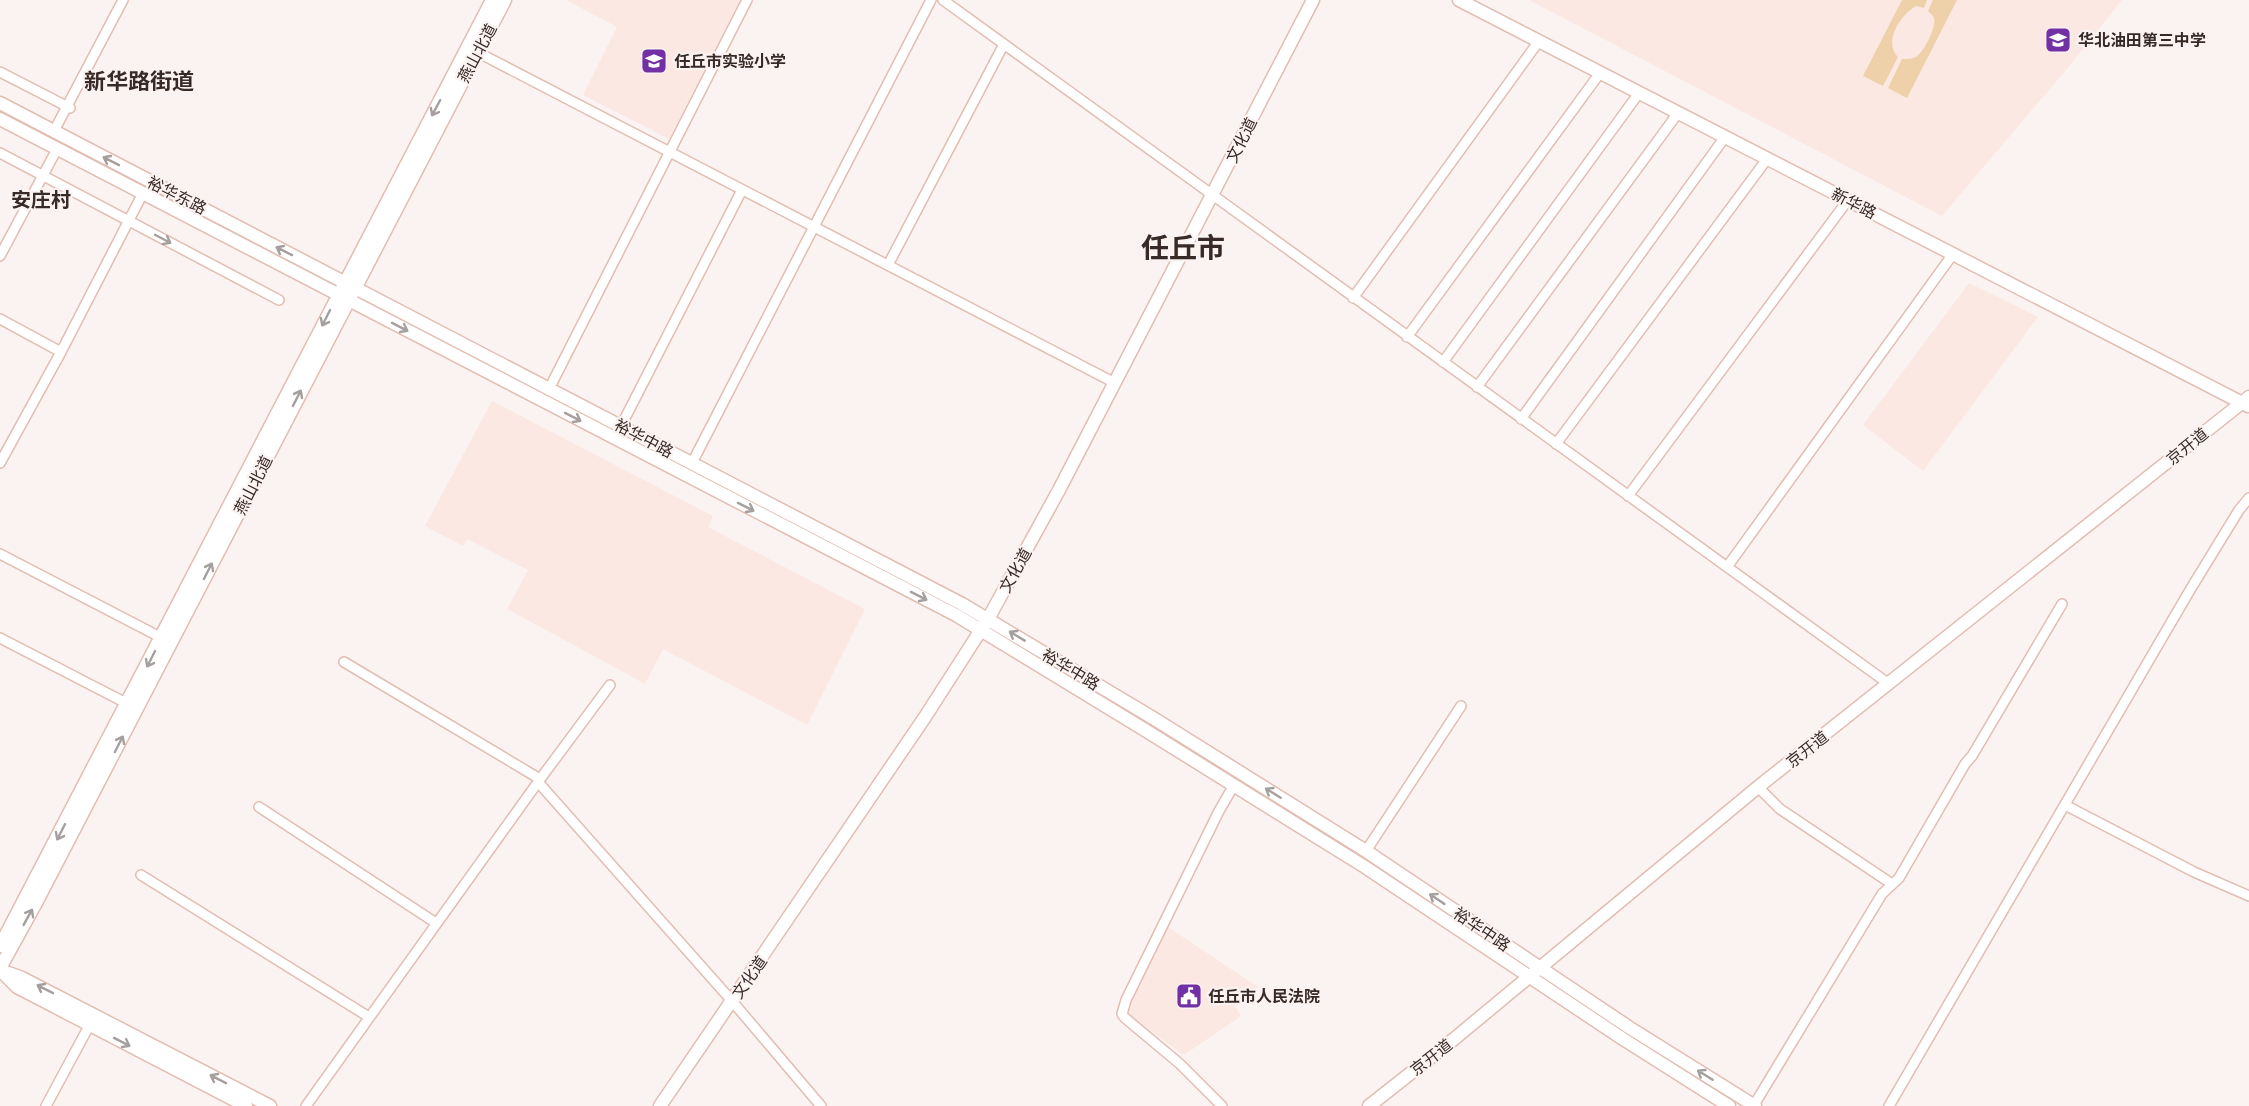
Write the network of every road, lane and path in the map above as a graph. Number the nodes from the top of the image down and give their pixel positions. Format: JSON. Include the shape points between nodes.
{"nodes":[{"id":1,"x":123,"y":0,"type":"edge"},
{"id":2,"x":492,"y":0,"type":"edge"},
{"id":3,"x":505,"y":0,"type":"edge"},
{"id":4,"x":747,"y":0,"type":"edge"},
{"id":5,"x":931,"y":0,"type":"edge"},
{"id":6,"x":943,"y":0,"type":"edge"},
{"id":7,"x":1313,"y":0,"type":"edge"},
{"id":8,"x":1459,"y":0,"type":"edge"},
{"id":9,"x":1539,"y":41,"type":"junction"},
{"id":10,"x":1004,"y":44,"type":"junction"},
{"id":11,"x":477,"y":52,"type":"junction"},
{"id":12,"x":0,"y":72,"type":"edge"},
{"id":13,"x":1600,"y":73,"type":"junction"},
{"id":14,"x":1639,"y":93,"type":"junction"},
{"id":15,"x":0,"y":103,"type":"edge"},
{"id":16,"x":70,"y":108,"type":"dead end"},
{"id":17,"x":1678,"y":113,"type":"junction"},
{"id":18,"x":0,"y":119,"type":"edge"},
{"id":19,"x":54,"y":131,"type":"junction"},
{"id":20,"x":1725,"y":137,"type":"junction"},
{"id":21,"x":57,"y":149,"type":"junction"},
{"id":22,"x":670,"y":152,"type":"junction"},
{"id":23,"x":1,"y":155,"type":"edge"},
{"id":24,"x":1767,"y":159,"type":"junction"},
{"id":25,"x":43,"y":176,"type":"junction"},
{"id":26,"x":742,"y":190,"type":"junction"},
{"id":27,"x":143,"y":193,"type":"junction"},
{"id":28,"x":1212,"y":196,"type":"junction"},
{"id":29,"x":1848,"y":200,"type":"junction"},
{"id":30,"x":129,"y":221,"type":"junction"},
{"id":31,"x":814,"y":227,"type":"junction"},
{"id":32,"x":1953,"y":254,"type":"junction"},
{"id":33,"x":0,"y":256,"type":"edge"},
{"id":34,"x":888,"y":265,"type":"junction"},
{"id":35,"x":350,"y":285,"type":"junction"},
{"id":36,"x":343,"y":298,"type":"junction"},
{"id":37,"x":1353,"y":298,"type":"junction"},
{"id":38,"x":279,"y":300,"type":"dead end"},
{"id":39,"x":0,"y":319,"type":"edge"},
{"id":40,"x":1407,"y":337,"type":"junction"},
{"id":41,"x":61,"y":352,"type":"junction"},
{"id":42,"x":1443,"y":363,"type":"junction"},
{"id":43,"x":1115,"y":383,"type":"junction"},
{"id":44,"x":1477,"y":387,"type":"junction"},
{"id":45,"x":549,"y":389,"type":"junction"},
{"id":46,"x":2246,"y":402,"type":"edge"},
{"id":47,"x":1521,"y":418,"type":"junction"},
{"id":48,"x":621,"y":426,"type":"junction"},
{"id":49,"x":1556,"y":444,"type":"junction"},
{"id":50,"x":0,"y":463,"type":"edge"},
{"id":51,"x":692,"y":463,"type":"junction"},
{"id":52,"x":1628,"y":496,"type":"junction"},
{"id":53,"x":2249,"y":498,"type":"edge"},
{"id":54,"x":0,"y":554,"type":"edge"},
{"id":55,"x":1726,"y":567,"type":"junction"},
{"id":56,"x":2062,"y":604,"type":"dead end"},
{"id":57,"x":985,"y":624,"type":"junction"},
{"id":58,"x":0,"y":638,"type":"edge"},
{"id":59,"x":162,"y":638,"type":"junction"},
{"id":60,"x":344,"y":662,"type":"dead end"},
{"id":61,"x":1889,"y":684,"type":"junction"},
{"id":62,"x":610,"y":685,"type":"dead end"},
{"id":63,"x":128,"y":704,"type":"junction"},
{"id":64,"x":1461,"y":706,"type":"dead end"},
{"id":65,"x":539,"y":780,"type":"junction"},
{"id":66,"x":1234,"y":785,"type":"junction"},
{"id":67,"x":1758,"y":787,"type":"junction"},
{"id":68,"x":2065,"y":805,"type":"junction"},
{"id":69,"x":259,"y":807,"type":"dead end"},
{"id":70,"x":1366,"y":851,"type":"junction"},
{"id":71,"x":141,"y":875,"type":"dead end"},
{"id":72,"x":1892,"y":884,"type":"junction"},
{"id":73,"x":2249,"y":896,"type":"edge"},
{"id":74,"x":436,"y":923,"type":"junction"},
{"id":75,"x":0,"y":946,"type":"edge"},
{"id":76,"x":1540,"y":968,"type":"junction"},
{"id":77,"x":0,"y":970,"type":"edge"},
{"id":78,"x":1529,"y":977,"type":"junction"},
{"id":79,"x":732,"y":1001,"type":"junction"},
{"id":80,"x":369,"y":1017,"type":"junction"},
{"id":81,"x":89,"y":1026,"type":"junction"},
{"id":82,"x":46,"y":1106,"type":"edge"},
{"id":83,"x":246,"y":1106,"type":"edge"},
{"id":84,"x":270,"y":1106,"type":"edge"},
{"id":85,"x":306,"y":1106,"type":"edge"},
{"id":86,"x":660,"y":1106,"type":"edge"},
{"id":87,"x":821,"y":1106,"type":"edge"},
{"id":88,"x":1222,"y":1106,"type":"edge"},
{"id":89,"x":1369,"y":1106,"type":"edge"},
{"id":90,"x":1729,"y":1106,"type":"edge"},
{"id":91,"x":1754,"y":1106,"type":"edge"},
{"id":92,"x":1889,"y":1106,"type":"edge"}],
"edges":[{"from":1,"to":19,"type":"street"},
{"from":2,"to":35,"type":"main road","name":"燕山北道","one_way":true},
{"from":3,"to":11,"type":"main road","name":"燕山北道"},
{"from":4,"to":22,"type":"street"},
{"from":5,"to":31,"type":"street"},
{"from":6,"to":10,"type":"street"},
{"from":7,"to":28,"type":"main road","name":"文化道"},
{"from":8,"to":9,"type":"main road","name":"新华路"},
{"from":9,"to":13,"type":"main road","name":"新华路"},
{"from":9,"to":37,"type":"street"},
{"from":10,"to":28,"type":"street"},
{"from":10,"to":34,"type":"street"},
{"from":11,"to":22,"type":"street"},
{"from":11,"to":35,"type":"main road","name":"燕山北道"},
{"from":12,"to":16,"type":"street"},
{"from":13,"to":14,"type":"main road","name":"新华路"},
{"from":13,"to":40,"type":"street"},
{"from":14,"to":17,"type":"main road","name":"新华路"},
{"from":14,"to":42,"type":"street"},
{"from":15,"to":19,"type":"main road","name":"裕华东路"},
{"from":17,"to":20,"type":"main road","name":"新华路"},
{"from":17,"to":44,"type":"street"},
{"from":18,"to":21,"type":"main road","name":"裕华东路"},
{"from":35,"to":19,"type":"main road","name":"裕华东路","one_way":true},
{"from":20,"to":24,"type":"main road","name":"新华路"},
{"from":20,"to":47,"type":"street"},
{"from":21,"to":25,"type":"street"},
{"from":21,"to":27,"type":"main road","name":"裕华东路"},
{"from":22,"to":26,"type":"street"},
{"from":22,"to":45,"type":"street"},
{"from":23,"to":25,"type":"street"},
{"from":24,"to":29,"type":"main road","name":"新华路"},
{"from":24,"to":49,"type":"street"},
{"from":25,"to":30,"type":"street"},
{"from":25,"to":33,"type":"street"},
{"from":26,"to":31,"type":"street"},
{"from":26,"to":48,"type":"street"},
{"from":27,"to":30,"type":"street"},
{"from":27,"to":36,"type":"main road","name":"裕华东路"},
{"from":28,"to":37,"type":"street"},
{"from":28,"to":43,"type":"main road","name":"文化道"},
{"from":29,"to":32,"type":"main road","name":"新华路"},
{"from":29,"to":52,"type":"street"},
{"from":30,"to":38,"type":"street","one_way":true},
{"from":30,"to":41,"type":"street"},
{"from":31,"to":34,"type":"street"},
{"from":31,"to":51,"type":"street"},
{"from":32,"to":46,"type":"main road","name":"新华路"},
{"from":32,"to":55,"type":"street"},
{"from":34,"to":43,"type":"street"},
{"from":35,"to":36,"type":"main road","name":"燕山北道"},
{"from":35,"to":45,"type":"main road","name":"裕华中路"},
{"from":36,"to":57,"type":"main road","name":"裕华中路","one_way":true},
{"from":36,"to":59,"type":"main road","name":"燕山北道","one_way":true},
{"from":77,"to":36,"type":"main road","name":"燕山北道","one_way":true},
{"from":37,"to":40,"type":"street"},
{"from":39,"to":41,"type":"street"},
{"from":40,"to":42,"type":"street"},
{"from":41,"to":50,"type":"street"},
{"from":42,"to":44,"type":"street"},
{"from":43,"to":57,"type":"main road","name":"文化道"},
{"from":44,"to":47,"type":"street"},
{"from":45,"to":48,"type":"main road","name":"裕华中路"},
{"from":46,"to":61,"type":"main road","name":"京开道"},
{"from":47,"to":49,"type":"street"},
{"from":48,"to":51,"type":"main road","name":"裕华中路"},
{"from":49,"to":52,"type":"street"},
{"from":51,"to":57,"type":"main road","name":"裕华中路"},
{"from":52,"to":55,"type":"street"},
{"from":53,"to":68,"type":"street","via":[[2190,590]]},
{"from":54,"to":59,"type":"street"},
{"from":55,"to":61,"type":"street"},
{"from":56,"to":72,"type":"street"},
{"from":57,"to":66,"type":"main road","name":"裕华中路"},
{"from":70,"to":57,"type":"main road","name":"裕华中路","one_way":true,"via":[[1162,724]]},
{"from":57,"to":79,"type":"main road","name":"文化道"},
{"from":58,"to":63,"type":"street"},
{"from":59,"to":63,"type":"main road","name":"燕山北道","one_way":true},
{"from":60,"to":65,"type":"street"},
{"from":61,"to":67,"type":"main road","name":"京开道"},
{"from":62,"to":65,"type":"street"},
{"from":63,"to":75,"type":"main road","name":"燕山北道","one_way":true},
{"from":64,"to":70,"type":"street"},
{"from":65,"to":74,"type":"street"},
{"from":65,"to":79,"type":"street"},
{"from":66,"to":78,"type":"main road","name":"裕华中路"},
{"from":66,"to":88,"type":"street","via":[[1122,1014]]},
{"from":67,"to":72,"type":"street","via":[[1788,814]]},
{"from":67,"to":76,"type":"main road","name":"京开道"},
{"from":68,"to":73,"type":"street"},
{"from":68,"to":92,"type":"street"},
{"from":69,"to":74,"type":"street"},
{"from":76,"to":70,"type":"main road","name":"裕华中路","one_way":true},
{"from":71,"to":80,"type":"street"},
{"from":72,"to":91,"type":"street","via":[[1882,894]]},
{"from":74,"to":80,"type":"street"},
{"from":76,"to":78,"type":"main road","name":"京开道"},
{"from":91,"to":76,"type":"main road","name":"裕华中路","one_way":true},
{"from":77,"to":81,"type":"main road","via":[[17,987]]},
{"from":84,"to":77,"type":"main road","one_way":true},
{"from":78,"to":89,"type":"main road","name":"京开道"},
{"from":78,"to":90,"type":"main road","name":"裕华中路"},
{"from":79,"to":86,"type":"main road","name":"文化道"},
{"from":79,"to":87,"type":"street"},
{"from":80,"to":85,"type":"street"},
{"from":81,"to":82,"type":"street"},
{"from":81,"to":83,"type":"main road","one_way":true}]}
